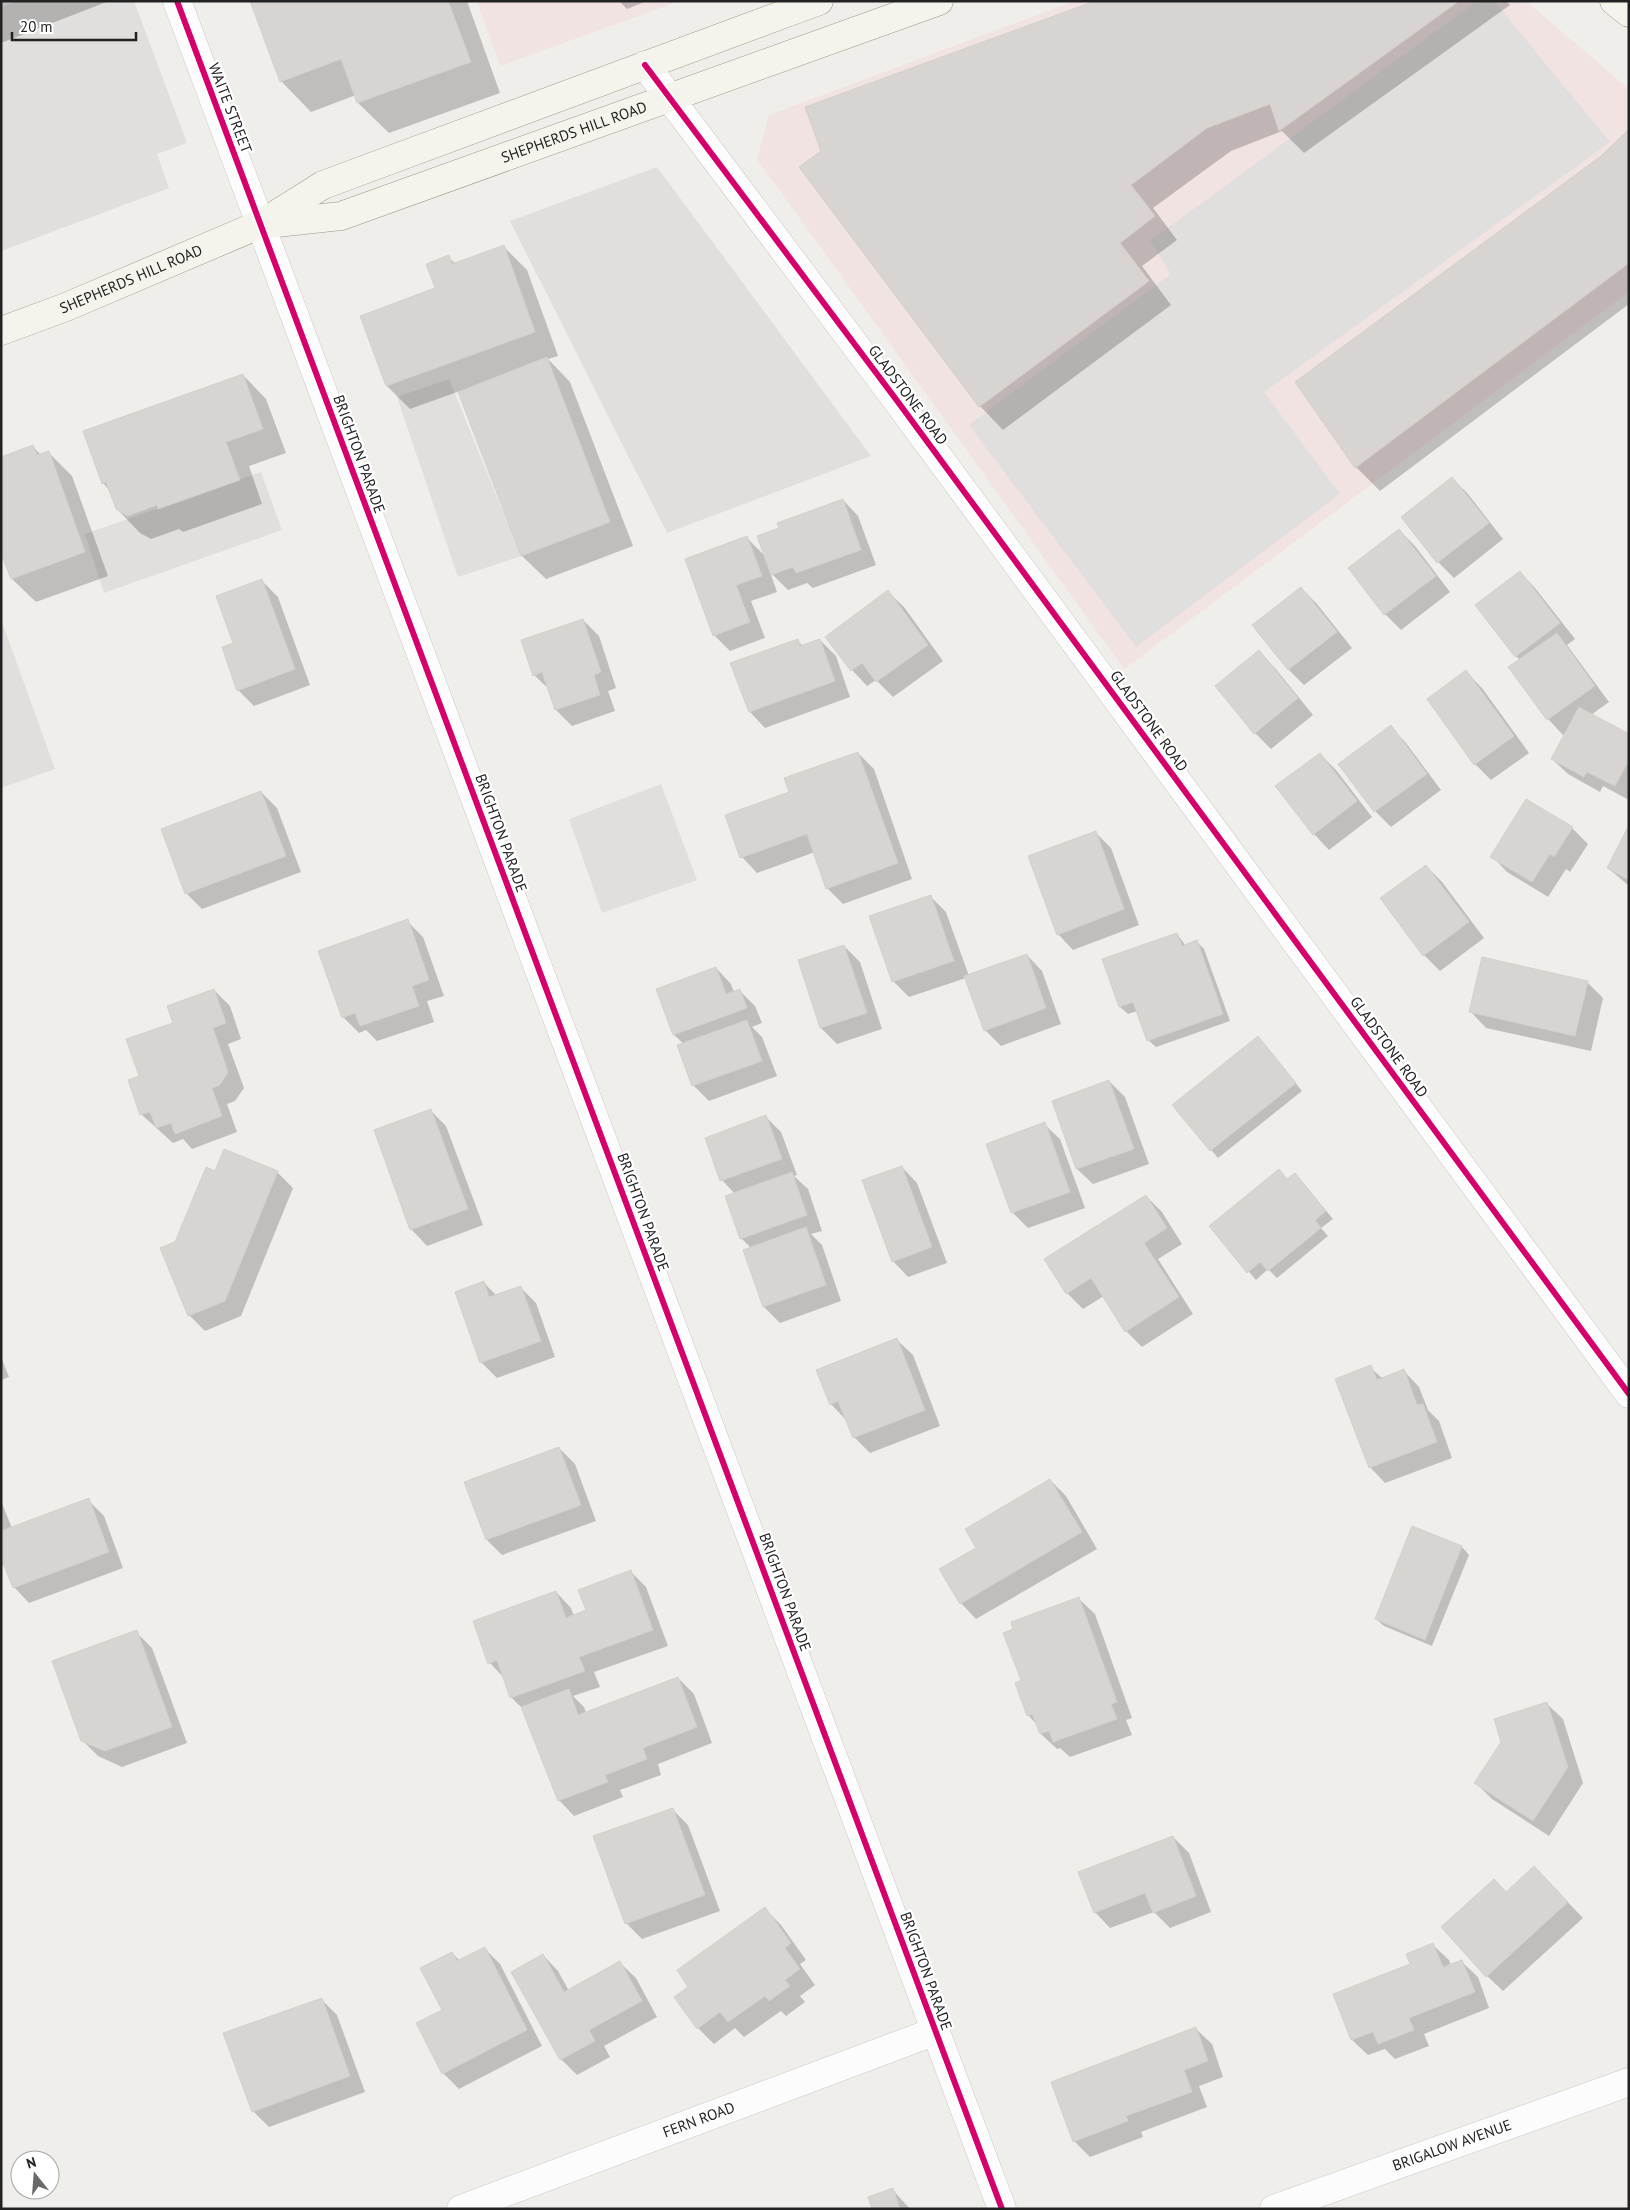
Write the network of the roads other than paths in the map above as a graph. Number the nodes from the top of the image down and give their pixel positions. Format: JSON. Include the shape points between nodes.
{"nodes":[{"id":1,"x":177,"y":1,"type":"edge"},
{"id":2,"x":819,"y":1,"type":"edge"},
{"id":3,"x":939,"y":1,"type":"edge"},
{"id":4,"x":1614,"y":1,"type":"edge"},
{"id":5,"x":1629,"y":13,"type":"edge"},
{"id":6,"x":645,"y":65,"type":"junction"},
{"id":7,"x":670,"y":98,"type":"junction"},
{"id":8,"x":261,"y":224,"type":"junction"},
{"id":9,"x":1,"y":331,"type":"edge"},
{"id":10,"x":1629,"y":1394,"type":"edge"},
{"id":11,"x":936,"y":2031,"type":"junction"},
{"id":12,"x":1629,"y":2082,"type":"edge"},
{"id":13,"x":461,"y":2209,"type":"edge"},
{"id":14,"x":1002,"y":2209,"type":"edge"},
{"id":15,"x":1274,"y":2209,"type":"edge"}],
"edges":[{"from":1,"to":8,"type":"street","name":"WAITE STREET"},
{"from":2,"to":6,"type":"main road","name":"SHEPHERDS HILL ROAD"},
{"from":3,"to":7,"type":"main road","name":"SHEPHERDS HILL ROAD"},
{"from":4,"to":5,"type":"main road"},
{"from":6,"to":7,"type":"street","name":"GLADSTONE ROAD"},
{"from":6,"to":8,"type":"main road","name":"SHEPHERDS HILL ROAD","via":[[323,185]]},
{"from":7,"to":8,"type":"main road","name":"SHEPHERDS HILL ROAD","via":[[342,216]]},
{"from":7,"to":10,"type":"street","name":"GLADSTONE ROAD","via":[[904,410]]},
{"from":8,"to":9,"type":"main road","name":"SHEPHERDS HILL ROAD","via":[[66,307]]},
{"from":8,"to":11,"type":"street","name":"BRIGHTON PARADE"},
{"from":11,"to":13,"type":"street","name":"FERN ROAD"},
{"from":11,"to":14,"type":"street","name":"BRIGHTON PARADE"},
{"from":12,"to":15,"type":"street","name":"BRIGALOW AVENUE"}]}
